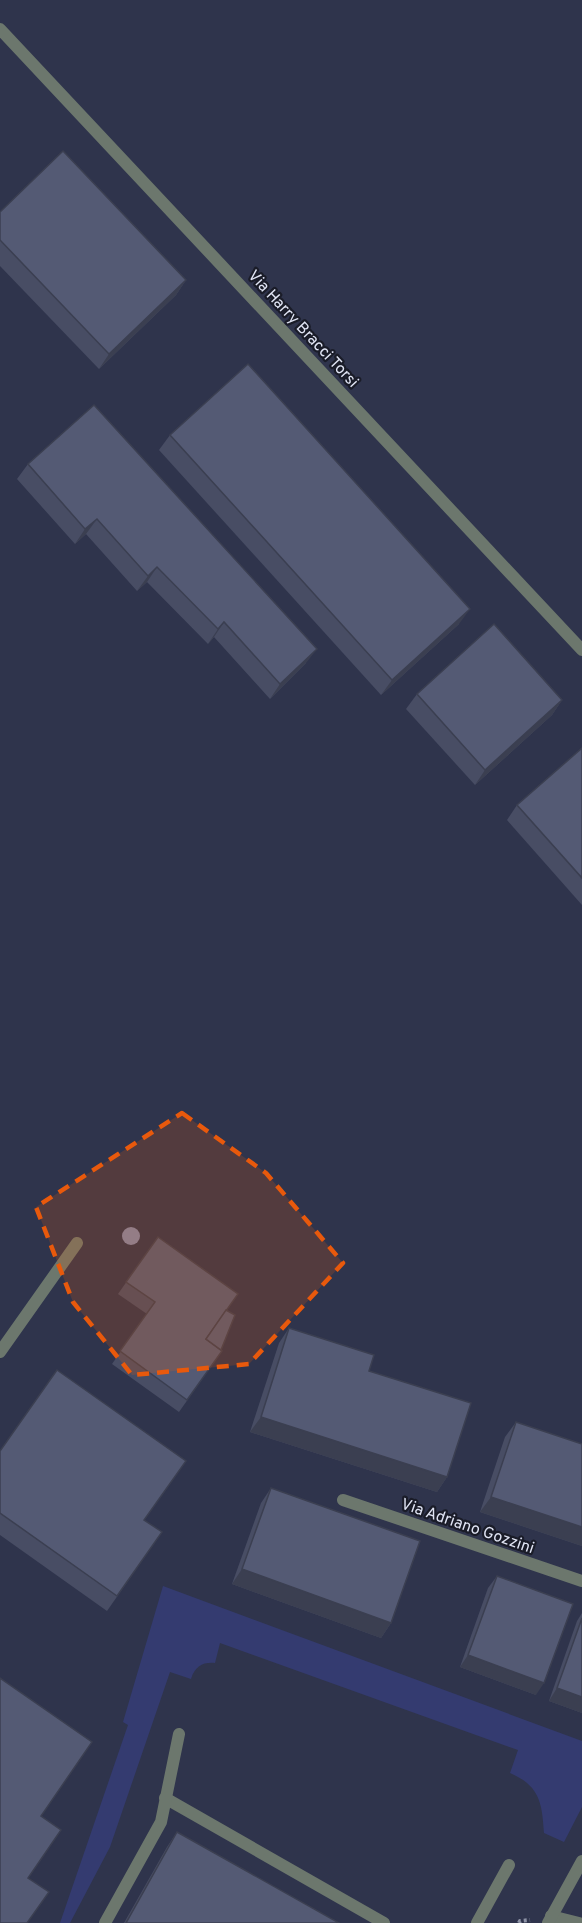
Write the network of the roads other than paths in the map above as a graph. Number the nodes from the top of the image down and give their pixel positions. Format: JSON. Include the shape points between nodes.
{"nodes":[{"id":1,"x":0,"y":29,"type":"edge"},
{"id":2,"x":582,"y":650,"type":"edge"},
{"id":3,"x":77,"y":1243,"type":"dead end"},
{"id":4,"x":0,"y":1352,"type":"edge"},
{"id":5,"x":343,"y":1500,"type":"dead end"},
{"id":6,"x":582,"y":1581,"type":"edge"},
{"id":7,"x":179,"y":1734,"type":"dead end"},
{"id":8,"x":165,"y":1798,"type":"junction"},
{"id":9,"x":582,"y":1862,"type":"edge"},
{"id":10,"x":509,"y":1864,"type":"dead end"},
{"id":11,"x":549,"y":1920,"type":"edge"},
{"id":12,"x":105,"y":1923,"type":"edge"},
{"id":13,"x":384,"y":1923,"type":"edge"},
{"id":14,"x":477,"y":1923,"type":"edge"},
{"id":15,"x":579,"y":1923,"type":"edge"}],
"edges":[{"from":1,"to":2,"type":"street","name":"Via Harry Bracci Torsi"},
{"from":3,"to":4,"type":"street"},
{"from":5,"to":6,"type":"street","name":"Via Adriano Gozzini"},
{"from":7,"to":8,"type":"street"},
{"from":8,"to":12,"type":"street","via":[[161,1822]]},
{"from":8,"to":13,"type":"street"},
{"from":9,"to":11,"type":"street"},
{"from":10,"to":14,"type":"street"},
{"from":11,"to":15,"type":"street"}]}
